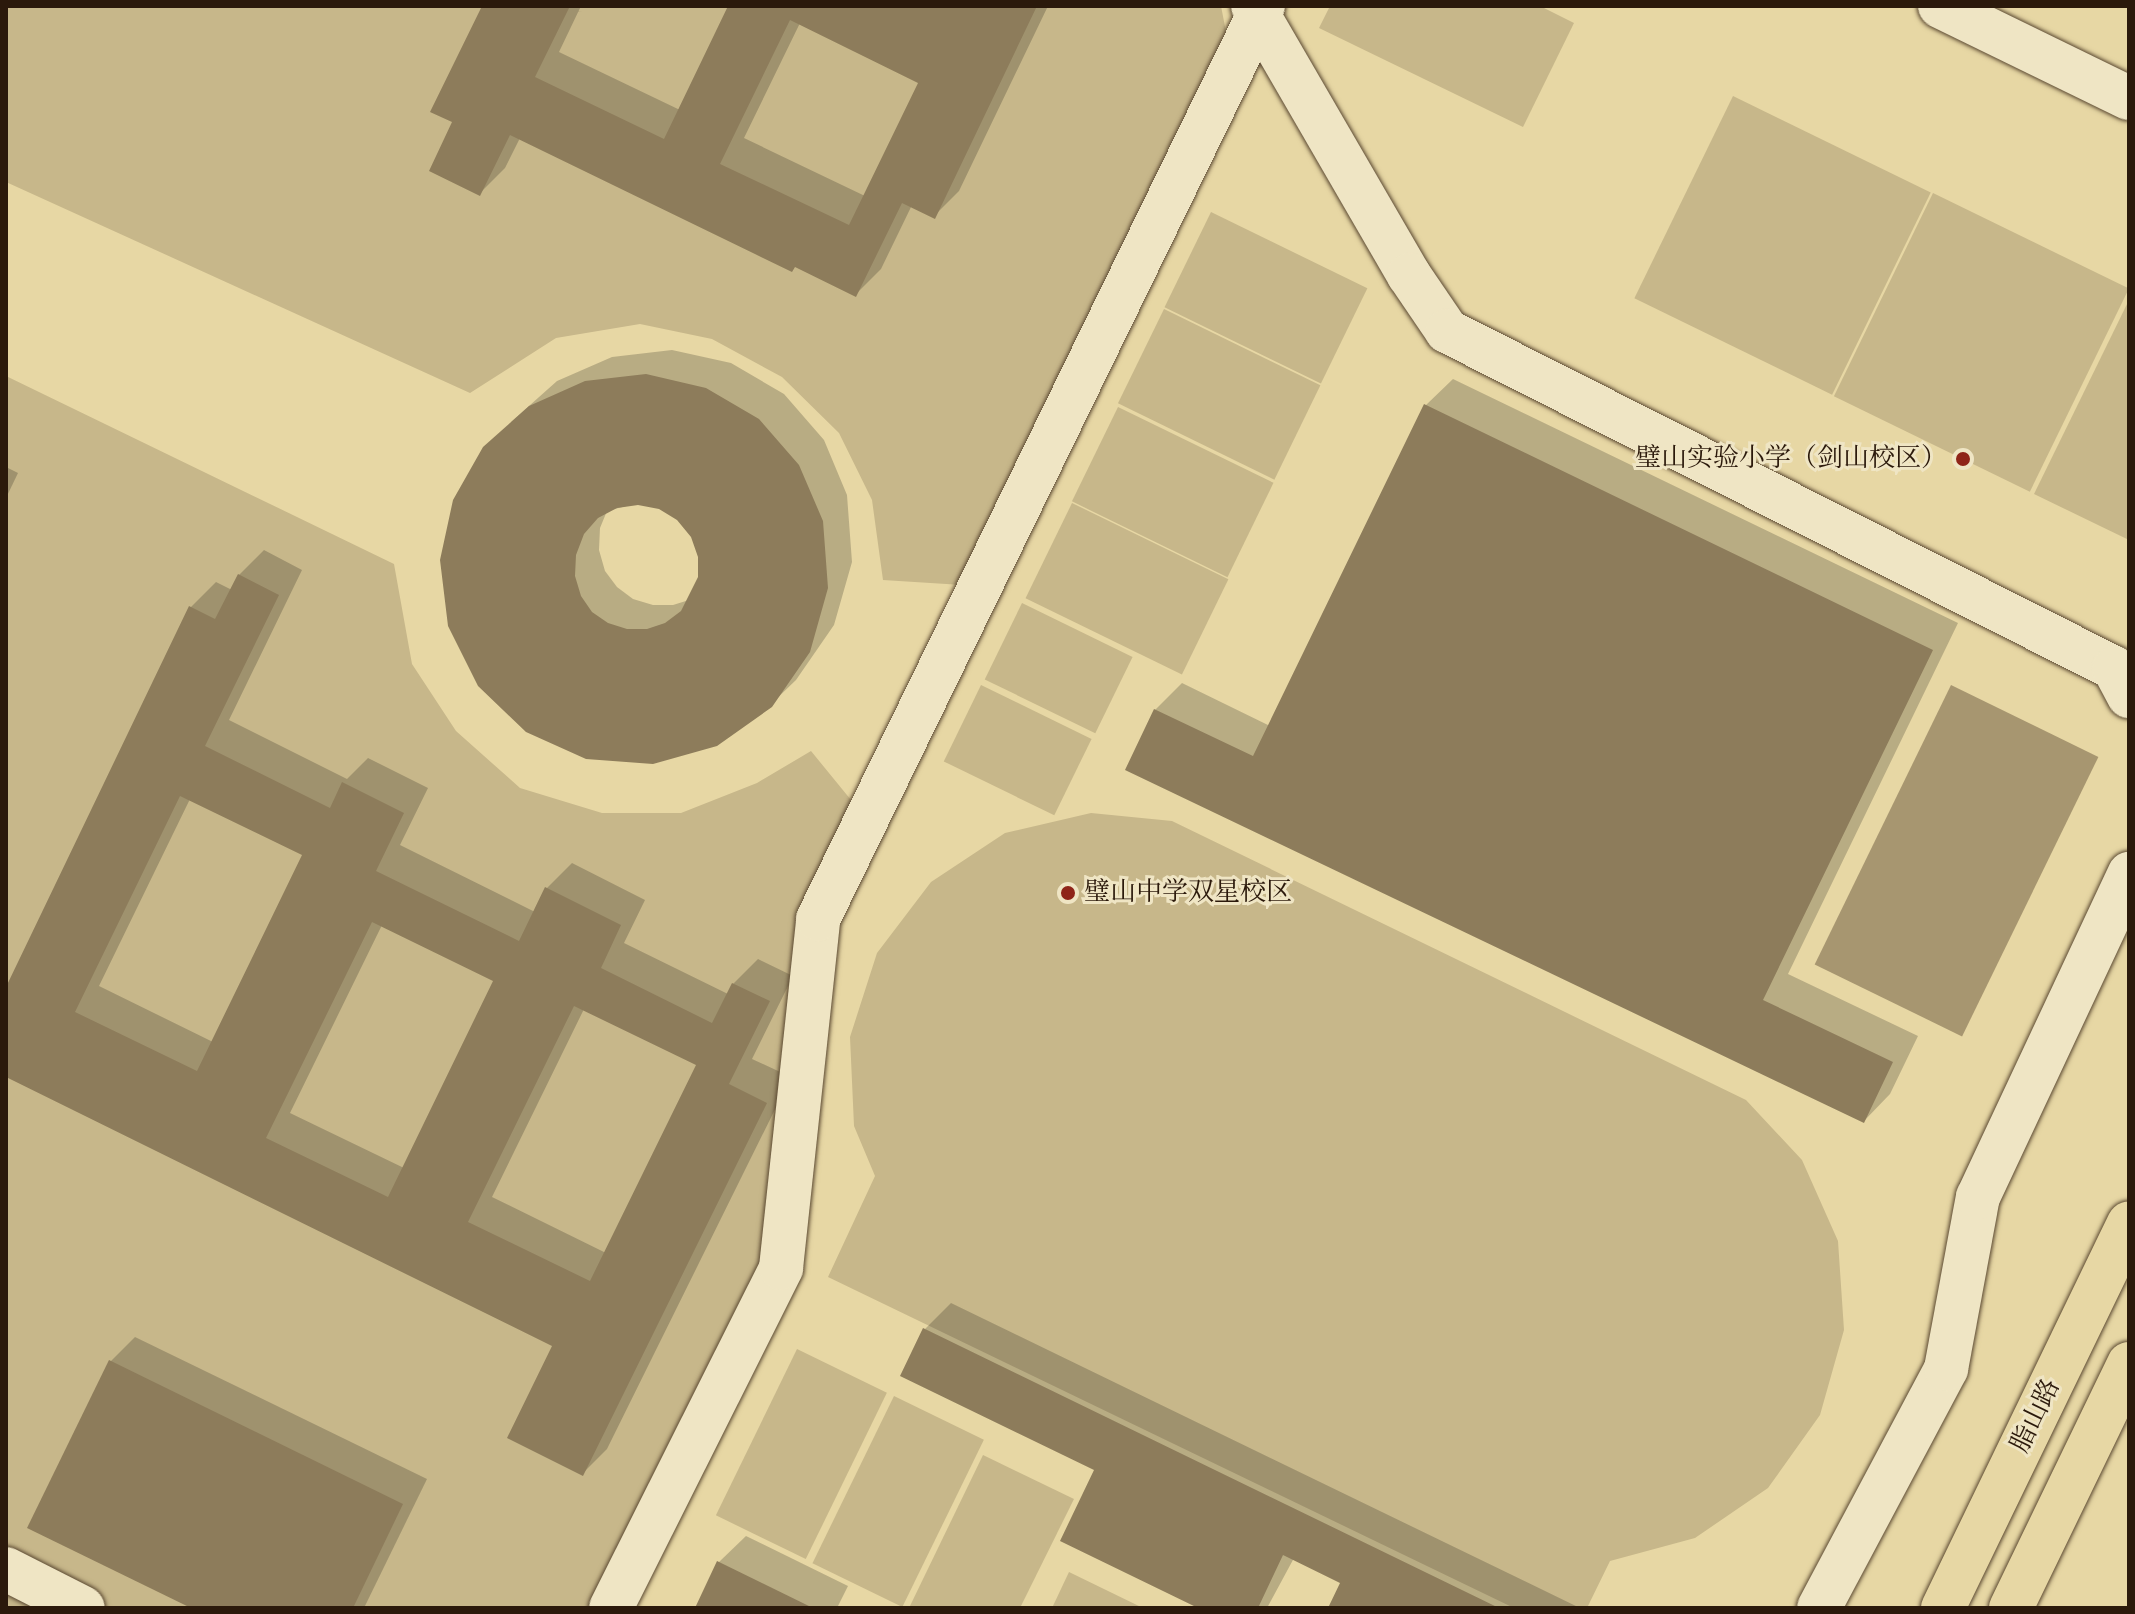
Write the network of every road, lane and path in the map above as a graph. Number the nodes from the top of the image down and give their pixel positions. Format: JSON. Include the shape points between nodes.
{"nodes":[{"id":1,"x":1940,"y":6,"type":"edge"},
{"id":2,"x":1259,"y":9,"type":"edge"},
{"id":3,"x":2129,"y":98,"type":"edge"},
{"id":4,"x":2129,"y":696,"type":"edge"},
{"id":5,"x":2129,"y":874,"type":"edge"},
{"id":6,"x":2129,"y":1224,"type":"edge"},
{"id":7,"x":2129,"y":1364,"type":"edge"},
{"id":8,"x":6,"y":1569,"type":"edge"},
{"id":9,"x":83,"y":1608,"type":"edge"},
{"id":10,"x":611,"y":1608,"type":"edge"},
{"id":11,"x":1819,"y":1608,"type":"edge"},
{"id":12,"x":1943,"y":1608,"type":"edge"},
{"id":13,"x":2011,"y":1608,"type":"edge"}],
"edges":[{"from":1,"to":3,"type":"street"},
{"from":2,"to":4,"type":"street","via":[[1409,275],[1447,331],[2114,668]]},
{"from":2,"to":10,"type":"street","via":[[818,919],[781,1268]]},
{"from":5,"to":11,"type":"street","via":[[1978,1197],[1946,1369]]},
{"from":6,"to":12,"type":"main road","name":"脂山路"},
{"from":7,"to":13,"type":"main road"},
{"from":8,"to":9,"type":"street"}]}
